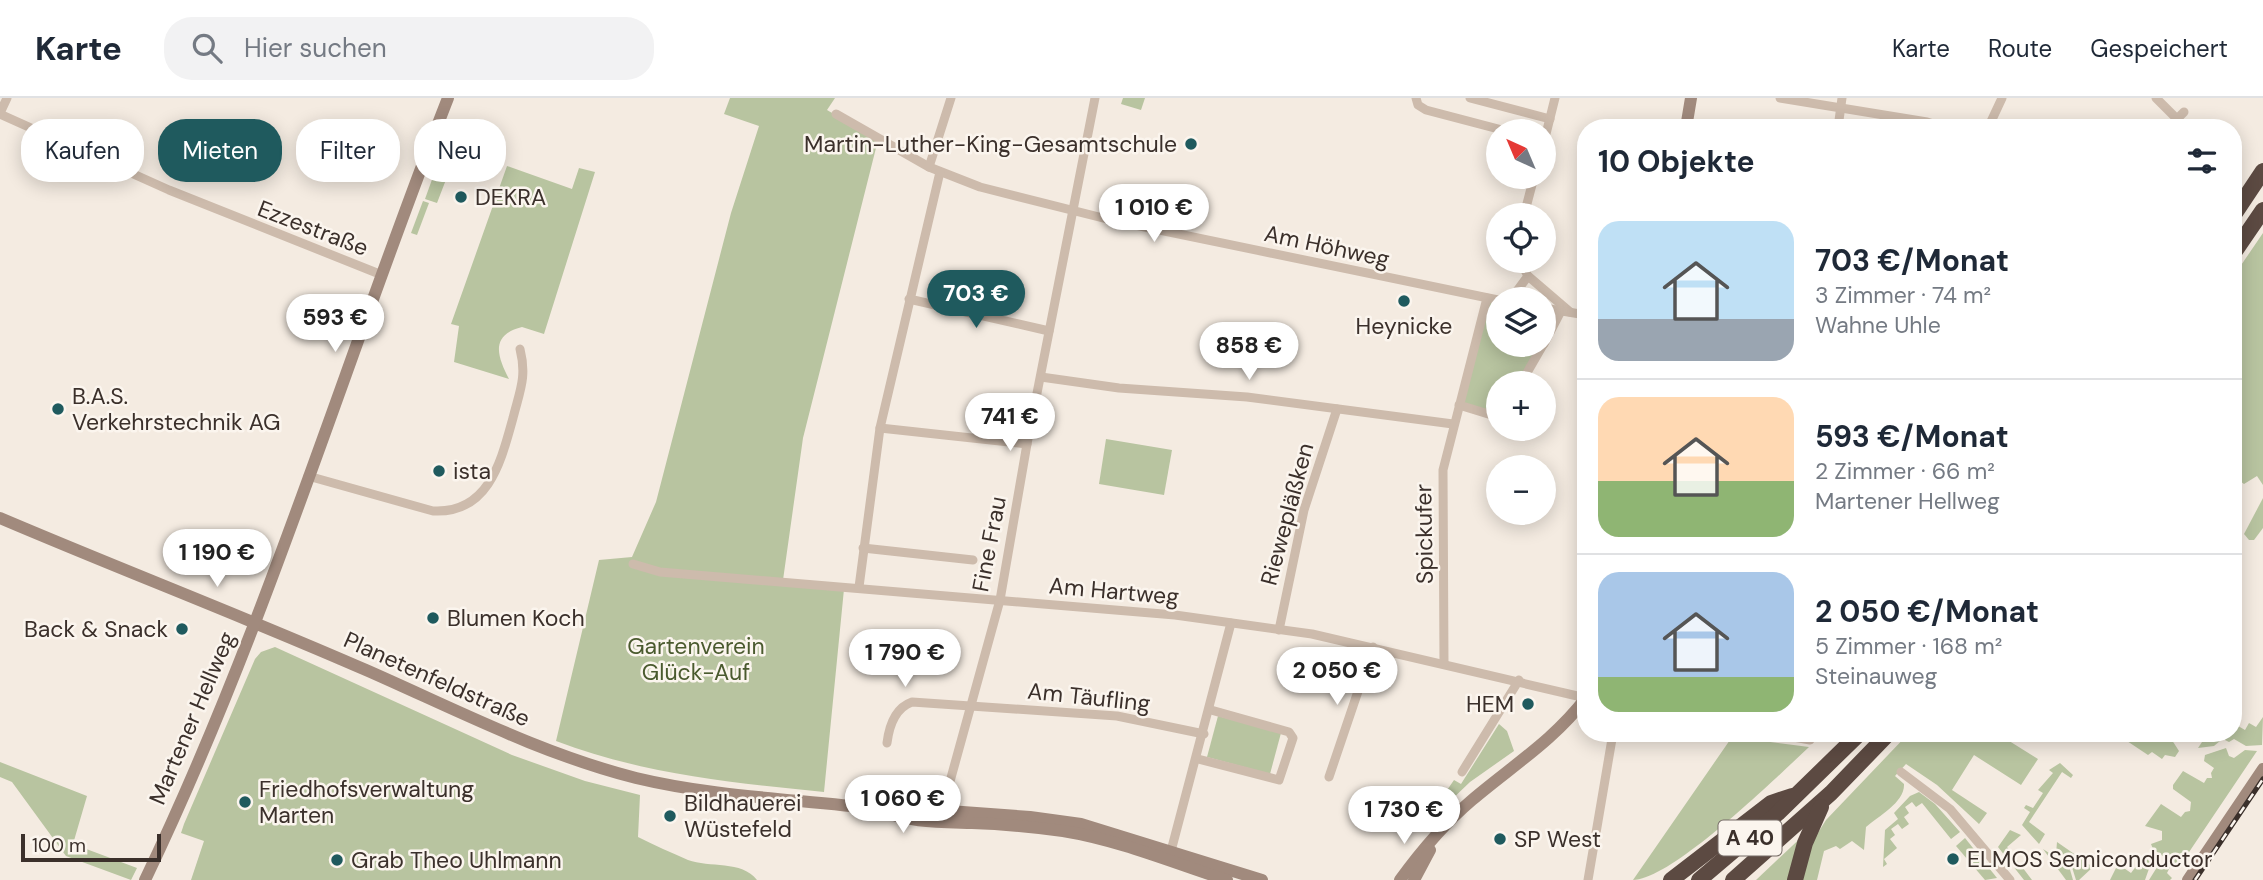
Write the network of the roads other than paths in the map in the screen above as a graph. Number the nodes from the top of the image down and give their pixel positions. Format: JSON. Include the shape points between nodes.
{"nodes":[{"id":1,"x":7,"y":98,"type":"edge"},
{"id":2,"x":448,"y":98,"type":"edge"},
{"id":3,"x":951,"y":98,"type":"edge"},
{"id":4,"x":1095,"y":98,"type":"edge"},
{"id":5,"x":1416,"y":98,"type":"edge"},
{"id":6,"x":1470,"y":98,"type":"edge"},
{"id":7,"x":1555,"y":98,"type":"edge"},
{"id":8,"x":1691,"y":98,"type":"edge"},
{"id":9,"x":1780,"y":98,"type":"edge"},
{"id":10,"x":2002,"y":98,"type":"edge"},
{"id":11,"x":2156,"y":98,"type":"edge"},
{"id":12,"x":1842,"y":102,"type":"edge"},
{"id":13,"x":2184,"y":112,"type":"dead end"},
{"id":14,"x":0,"y":114,"type":"edge"},
{"id":15,"x":836,"y":114,"type":"dead end"},
{"id":16,"x":1550,"y":119,"type":"joint"},
{"id":17,"x":1688,"y":119,"type":"edge"},
{"id":18,"x":1918,"y":119,"type":"edge"},
{"id":19,"x":1992,"y":119,"type":"edge"},
{"id":20,"x":1486,"y":126,"type":"edge"},
{"id":21,"x":929,"y":167,"type":"junction"},
{"id":22,"x":2263,"y":171,"type":"edge"},
{"id":23,"x":940,"y":172,"type":"junction"},
{"id":24,"x":2242,"y":202,"type":"edge"},
{"id":25,"x":2263,"y":210,"type":"edge"},
{"id":26,"x":1072,"y":211,"type":"junction"},
{"id":27,"x":2242,"y":241,"type":"edge"},
{"id":28,"x":1526,"y":273,"type":"edge"},
{"id":29,"x":382,"y":275,"type":"junction"},
{"id":30,"x":1528,"y":276,"type":"junction"},
{"id":31,"x":1520,"y":287,"type":"edge"},
{"id":32,"x":1486,"y":298,"type":"edge"},
{"id":33,"x":909,"y":299,"type":"junction"},
{"id":34,"x":1486,"y":302,"type":"edge"},
{"id":35,"x":1556,"y":310,"type":"edge"},
{"id":36,"x":1566,"y":312,"type":"junction"},
{"id":37,"x":1577,"y":314,"type":"edge"},
{"id":38,"x":1556,"y":326,"type":"edge"},
{"id":39,"x":1049,"y":331,"type":"junction"},
{"id":40,"x":520,"y":349,"type":"dead end"},
{"id":41,"x":1041,"y":377,"type":"junction"},
{"id":42,"x":1459,"y":405,"type":"junction"},
{"id":43,"x":1337,"y":409,"type":"junction"},
{"id":44,"x":1486,"y":413,"type":"edge"},
{"id":45,"x":1453,"y":424,"type":"junction"},
{"id":46,"x":880,"y":428,"type":"junction"},
{"id":47,"x":1027,"y":444,"type":"junction"},
{"id":48,"x":308,"y":476,"type":"junction"},
{"id":49,"x":0,"y":518,"type":"edge"},
{"id":50,"x":863,"y":548,"type":"junction"},
{"id":51,"x":973,"y":560,"type":"dead end"},
{"id":52,"x":633,"y":564,"type":"dead end"},
{"id":53,"x":859,"y":587,"type":"junction"},
{"id":54,"x":1000,"y":600,"type":"junction"},
{"id":55,"x":254,"y":622,"type":"junction"},
{"id":56,"x":1231,"y":623,"type":"junction"},
{"id":57,"x":1279,"y":630,"type":"junction"},
{"id":58,"x":1373,"y":647,"type":"junction"},
{"id":59,"x":1444,"y":664,"type":"junction"},
{"id":60,"x":1519,"y":680,"type":"junction"},
{"id":61,"x":1577,"y":696,"type":"edge"},
{"id":62,"x":969,"y":707,"type":"junction"},
{"id":63,"x":1577,"y":708,"type":"edge"},
{"id":64,"x":1211,"y":710,"type":"junction"},
{"id":65,"x":1204,"y":734,"type":"junction"},
{"id":66,"x":1611,"y":742,"type":"edge"},
{"id":67,"x":1851,"y":742,"type":"edge"},
{"id":68,"x":1880,"y":742,"type":"edge"},
{"id":69,"x":887,"y":743,"type":"dead end"},
{"id":70,"x":1198,"y":759,"type":"junction"},
{"id":71,"x":2263,"y":769,"type":"edge"},
{"id":72,"x":1462,"y":772,"type":"dead end"},
{"id":73,"x":1901,"y":772,"type":"dead end"},
{"id":74,"x":1329,"y":777,"type":"dead end"},
{"id":75,"x":1830,"y":793,"type":"junction"},
{"id":76,"x":1798,"y":794,"type":"junction"},
{"id":77,"x":940,"y":817,"type":"junction"},
{"id":78,"x":1437,"y":837,"type":"junction"},
{"id":79,"x":1171,"y":851,"type":"junction"},
{"id":80,"x":145,"y":880,"type":"edge"},
{"id":81,"x":1227,"y":880,"type":"edge"},
{"id":82,"x":1262,"y":880,"type":"edge"},
{"id":83,"x":1400,"y":880,"type":"edge"},
{"id":84,"x":1414,"y":880,"type":"edge"},
{"id":85,"x":1588,"y":880,"type":"edge"},
{"id":86,"x":1671,"y":880,"type":"edge"},
{"id":87,"x":1699,"y":880,"type":"edge"},
{"id":88,"x":1733,"y":880,"type":"edge"},
{"id":89,"x":1795,"y":880,"type":"edge"},
{"id":90,"x":2011,"y":880,"type":"edge"},
{"id":91,"x":2188,"y":880,"type":"edge"}],
"edges":[{"from":1,"to":14,"type":"street"},
{"from":2,"to":29,"type":"street","name":"Martener Hellweg"},
{"from":3,"to":21,"type":"street"},
{"from":4,"to":26,"type":"street","name":"Fine Frau"},
{"from":5,"to":20,"type":"street","via":[[1426,110]]},
{"from":6,"to":16,"type":"street"},
{"from":7,"to":16,"type":"street"},
{"from":8,"to":17,"type":"street"},
{"from":9,"to":12,"type":"street"},
{"from":10,"to":19,"type":"street"},
{"from":11,"to":13,"type":"street","via":[[2177,119]]},
{"from":12,"to":18,"type":"street"},
{"from":14,"to":29,"type":"street","name":"Ezzestraße","via":[[180,195]]},
{"from":15,"to":21,"type":"street","name":"Am Höhweg"},
{"from":21,"to":23,"type":"street","name":"Am Höhweg"},
{"from":22,"to":24,"type":"highway"},
{"from":23,"to":26,"type":"street","name":"Am Höhweg"},
{"from":23,"to":33,"type":"street"},
{"from":25,"to":27,"type":"highway"},
{"from":26,"to":32,"type":"street","name":"Am Höhweg"},
{"from":26,"to":39,"type":"street","name":"Fine Frau"},
{"from":28,"to":30,"type":"street"},
{"from":29,"to":48,"type":"street","name":"Martener Hellweg"},
{"from":30,"to":31,"type":"street"},
{"from":30,"to":36,"type":"street"},
{"from":33,"to":39,"type":"street"},
{"from":33,"to":46,"type":"street"},
{"from":34,"to":42,"type":"street","name":"Spickufer"},
{"from":35,"to":36,"type":"street"},
{"from":36,"to":37,"type":"street"},
{"from":36,"to":38,"type":"street"},
{"from":39,"to":41,"type":"street","name":"Fine Frau"},
{"from":40,"to":48,"type":"street","via":[[525,371],[501,461],[489,486],[471,502],[433,512]]},
{"from":41,"to":43,"type":"street"},
{"from":41,"to":47,"type":"street","name":"Fine Frau"},
{"from":42,"to":44,"type":"street"},
{"from":42,"to":45,"type":"street","name":"Spickufer"},
{"from":43,"to":45,"type":"street"},
{"from":43,"to":57,"type":"street","name":"Riewepläßken","via":[[1304,510]]},
{"from":45,"to":59,"type":"street","name":"Spickufer","via":[[1443,470]]},
{"from":46,"to":47,"type":"street"},
{"from":46,"to":50,"type":"street"},
{"from":47,"to":54,"type":"street","name":"Fine Frau"},
{"from":48,"to":55,"type":"street","name":"Martener Hellweg"},
{"from":49,"to":55,"type":"street","name":"Planetenfeldstraße"},
{"from":50,"to":51,"type":"street"},
{"from":50,"to":53,"type":"street"},
{"from":52,"to":53,"type":"street","name":"Am Hartweg","via":[[660,572]]},
{"from":53,"to":54,"type":"street","name":"Am Hartweg"},
{"from":54,"to":56,"type":"street","name":"Am Hartweg"},
{"from":54,"to":62,"type":"street","name":"Fine Frau"},
{"from":55,"to":77,"type":"street","name":"Planetenfeldstraße","via":[[496,729],[593,766],[703,790],[894,807]]},
{"from":55,"to":80,"type":"street","name":"Martener Hellweg"},
{"from":56,"to":57,"type":"street","name":"Am Hartweg"},
{"from":56,"to":64,"type":"street"},
{"from":57,"to":58,"type":"street","name":"Am Hartweg"},
{"from":58,"to":59,"type":"street","name":"Am Hartweg"},
{"from":58,"to":74,"type":"street"},
{"from":59,"to":60,"type":"street","name":"Am Hartweg"},
{"from":60,"to":61,"type":"street","name":"Am Hartweg"},
{"from":60,"to":72,"type":"street"},
{"from":62,"to":65,"type":"street","name":"Am Täufling","via":[[1117,716]]},
{"from":62,"to":69,"type":"street","via":[[907,704],[889,727]]},
{"from":62,"to":77,"type":"street","name":"Fine Frau"},
{"from":63,"to":78,"type":"street","via":[[1545,743],[1472,800]]},
{"from":64,"to":65,"type":"street"},
{"from":64,"to":70,"type":"street","via":[[1289,732],[1293,738],[1279,780]]},
{"from":65,"to":70,"type":"street"},
{"from":66,"to":85,"type":"street"},
{"from":67,"to":76,"type":"highway","number":"A 40"},
{"from":68,"to":75,"type":"highway","number":"A 40"},
{"from":70,"to":79,"type":"street"},
{"from":71,"to":91,"type":"street"},
{"from":73,"to":90,"type":"street","via":[[1950,809]]},
{"from":75,"to":88,"type":"highway","number":"A 40"},
{"from":75,"to":89,"type":"highway","via":[[1808,835]]},
{"from":76,"to":86,"type":"highway","via":[[1771,803]]},
{"from":76,"to":87,"type":"highway","number":"A 40"},
{"from":77,"to":79,"type":"street","name":"Planetenfeldstraße","via":[[1062,821]]},
{"from":77,"to":81,"type":"street","name":"Planetenfeldstraße","via":[[1064,832]]},
{"from":78,"to":83,"type":"street"},
{"from":78,"to":84,"type":"street"},
{"from":79,"to":82,"type":"street","name":"Planetenfeldstraße"}]}
